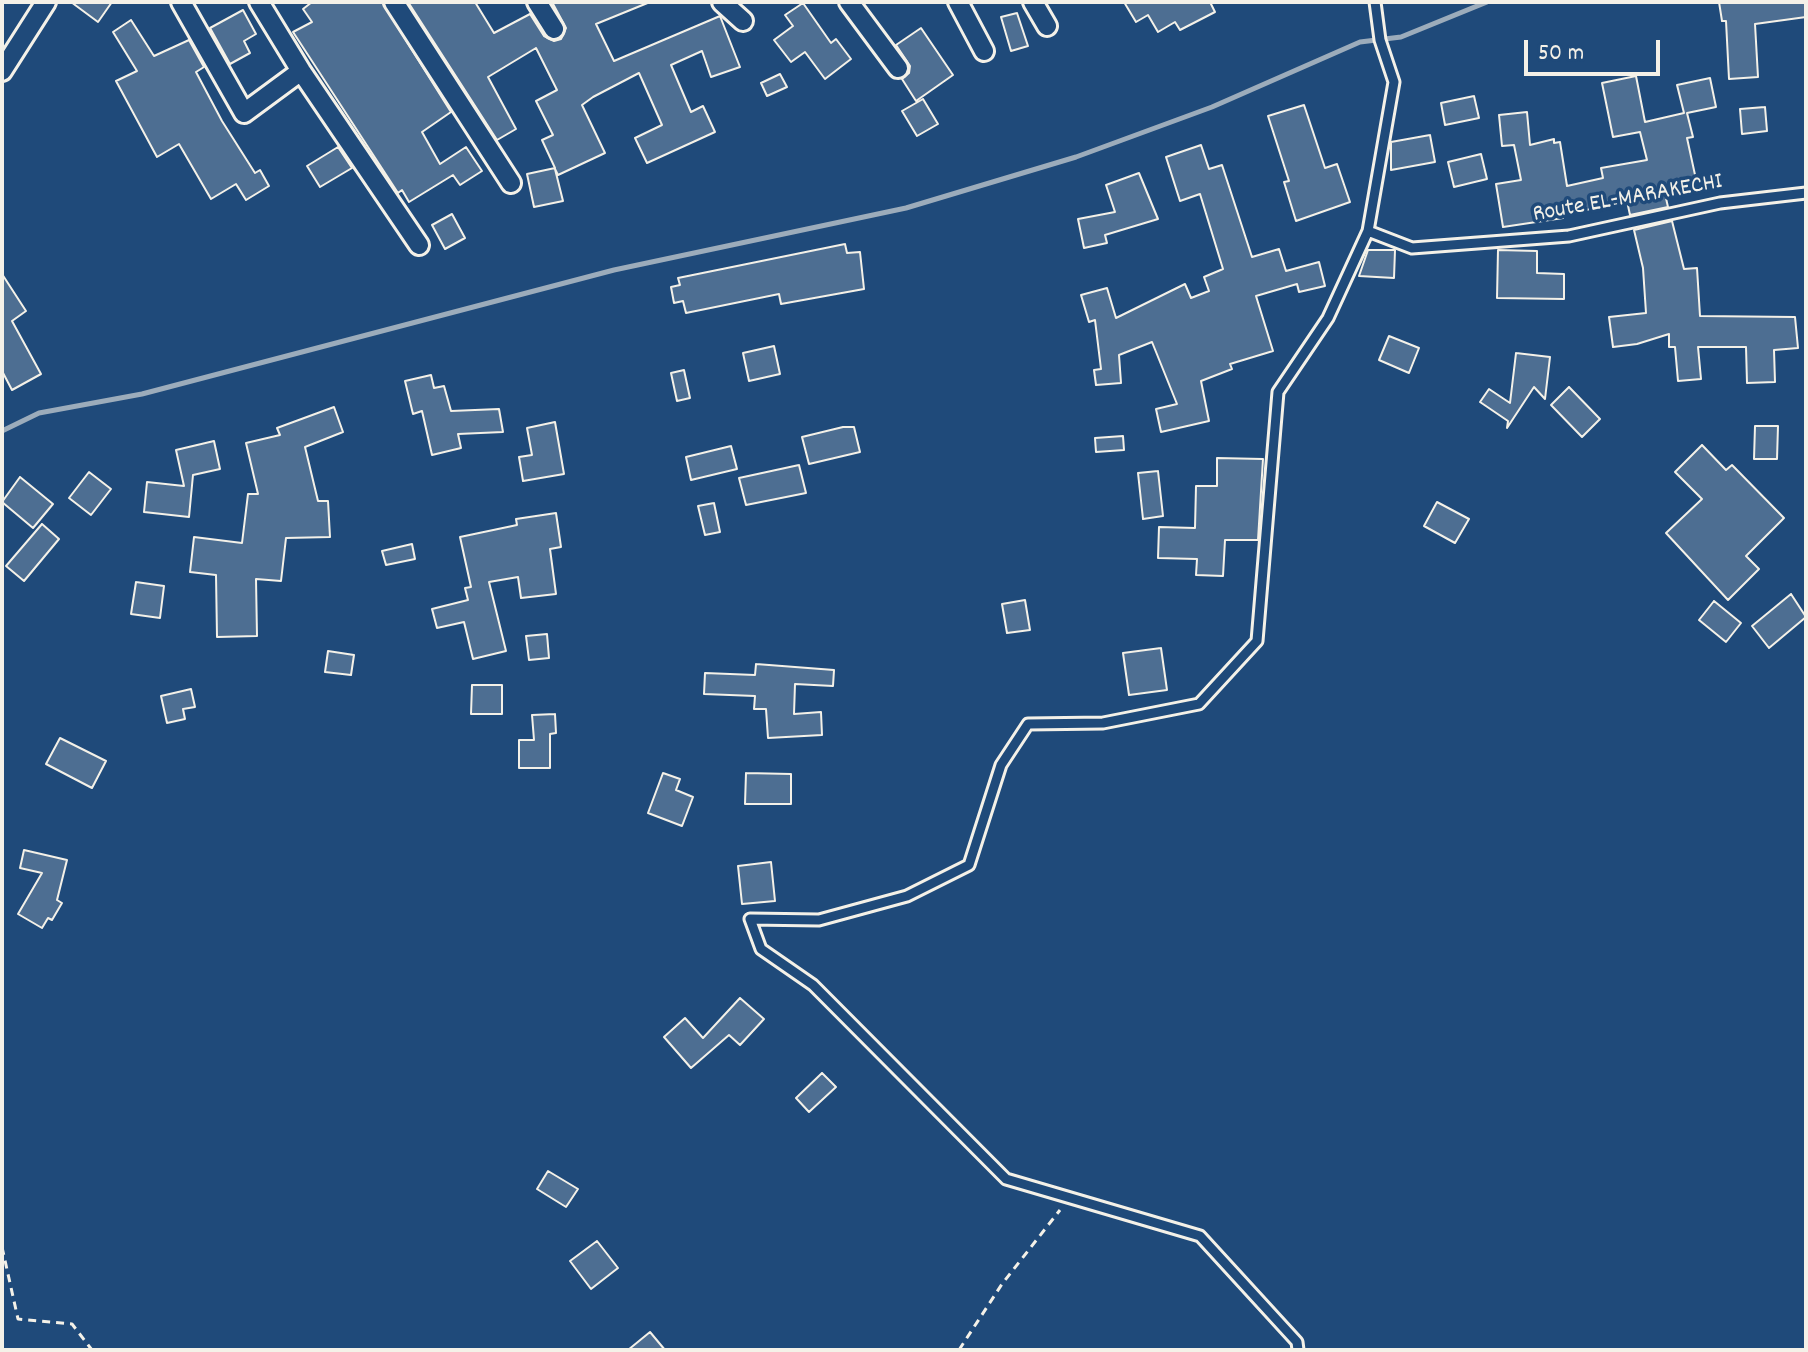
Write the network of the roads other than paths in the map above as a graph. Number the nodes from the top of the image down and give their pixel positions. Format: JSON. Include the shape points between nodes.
{"nodes":[{"id":1,"x":46,"y":2,"type":"edge"},
{"id":2,"x":181,"y":2,"type":"edge"},
{"id":3,"x":259,"y":2,"type":"edge"},
{"id":4,"x":394,"y":2,"type":"edge"},
{"id":5,"x":537,"y":2,"type":"edge"},
{"id":6,"x":722,"y":2,"type":"edge"},
{"id":7,"x":849,"y":2,"type":"edge"},
{"id":8,"x":958,"y":2,"type":"edge"},
{"id":9,"x":1033,"y":2,"type":"edge"},
{"id":10,"x":1375,"y":2,"type":"edge"},
{"id":11,"x":743,"y":21,"type":"dead end"},
{"id":12,"x":1047,"y":26,"type":"dead end"},
{"id":13,"x":554,"y":29,"type":"dead end"},
{"id":14,"x":984,"y":51,"type":"dead end"},
{"id":15,"x":898,"y":68,"type":"dead end"},
{"id":16,"x":2,"y":71,"type":"edge"},
{"id":17,"x":301,"y":71,"type":"junction"},
{"id":18,"x":511,"y":183,"type":"dead end"},
{"id":19,"x":1806,"y":193,"type":"edge"},
{"id":20,"x":1368,"y":231,"type":"junction"},
{"id":21,"x":419,"y":245,"type":"dead end"},
{"id":22,"x":1298,"y":1350,"type":"edge"}],
"edges":[{"from":1,"to":16,"type":"street"},
{"from":2,"to":17,"type":"street","via":[[244,113]]},
{"from":3,"to":17,"type":"street"},
{"from":4,"to":18,"type":"street"},
{"from":5,"to":13,"type":"street"},
{"from":6,"to":11,"type":"street"},
{"from":7,"to":15,"type":"street"},
{"from":8,"to":14,"type":"street"},
{"from":9,"to":12,"type":"street"},
{"from":10,"to":20,"type":"lane","via":[[1394,82]]},
{"from":17,"to":21,"type":"street"},
{"from":19,"to":20,"type":"lane","name":"Route EL-MARAKECHI","via":[[1720,203],[1569,236],[1412,248]]},
{"from":20,"to":22,"type":"lane","via":[[1328,318],[1278,392],[1257,641],[1199,704],[1103,723],[1028,724],[1001,765],[969,865],[907,896],[819,920],[750,919],[761,949],[813,985],[1006,1179],[1200,1236],[1297,1342]]}]}
